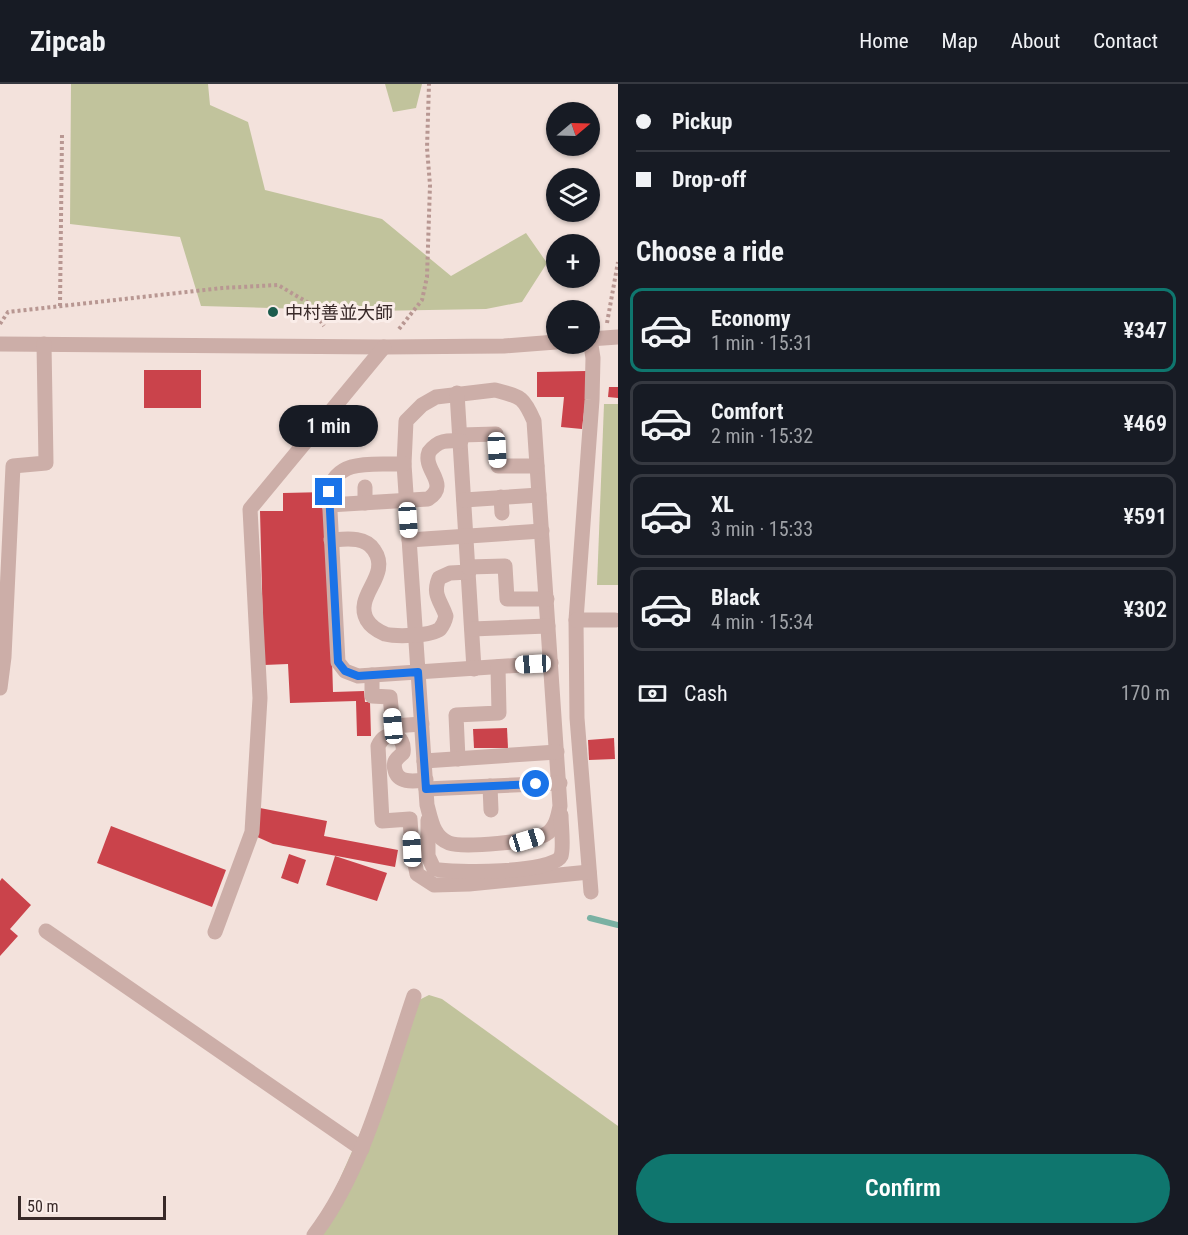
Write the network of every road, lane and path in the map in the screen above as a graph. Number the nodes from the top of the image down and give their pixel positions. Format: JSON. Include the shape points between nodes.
{"nodes":[{"id":1,"x":429,"y":84,"type":"edge"},
{"id":2,"x":62,"y":135,"type":"dead end"},
{"id":3,"x":618,"y":262,"type":"edge"},
{"id":4,"x":60,"y":306,"type":"junction"},
{"id":5,"x":0,"y":324,"type":"edge"},
{"id":6,"x":324,"y":326,"type":"dead end"},
{"id":7,"x":601,"y":338,"type":"edge"},
{"id":8,"x":546,"y":343,"type":"edge"},
{"id":9,"x":0,"y":344,"type":"edge"},
{"id":10,"x":44,"y":344,"type":"junction"},
{"id":11,"x":384,"y":347,"type":"junction"},
{"id":12,"x":457,"y":393,"type":"junction"},
{"id":13,"x":461,"y":438,"type":"junction"},
{"id":14,"x":404,"y":464,"type":"junction"},
{"id":15,"x":537,"y":466,"type":"junction"},
{"id":16,"x":365,"y":487,"type":"dead end"},
{"id":17,"x":539,"y":495,"type":"junction"},
{"id":18,"x":464,"y":500,"type":"junction"},
{"id":19,"x":406,"y":501,"type":"junction"},
{"id":20,"x":365,"y":503,"type":"junction"},
{"id":21,"x":329,"y":505,"type":"junction"},
{"id":22,"x":542,"y":531,"type":"junction"},
{"id":23,"x":466,"y":535,"type":"junction"},
{"id":24,"x":331,"y":540,"type":"junction"},
{"id":25,"x":409,"y":540,"type":"junction"},
{"id":26,"x":468,"y":570,"type":"junction"},
{"id":27,"x":547,"y":599,"type":"junction"},
{"id":28,"x":576,"y":620,"type":"junction"},
{"id":29,"x":615,"y":620,"type":"dead end"},
{"id":30,"x":548,"y":626,"type":"junction"},
{"id":31,"x":472,"y":629,"type":"junction"},
{"id":32,"x":416,"y":634,"type":"junction"},
{"id":33,"x":551,"y":663,"type":"junction"},
{"id":34,"x":498,"y":667,"type":"junction"},
{"id":35,"x":474,"y":669,"type":"junction"},
{"id":36,"x":418,"y":672,"type":"junction"},
{"id":37,"x":372,"y":675,"type":"junction"},
{"id":38,"x":0,"y":688,"type":"edge"},
{"id":39,"x":422,"y":724,"type":"junction"},
{"id":40,"x":557,"y":752,"type":"junction"},
{"id":41,"x":458,"y":759,"type":"junction"},
{"id":42,"x":424,"y":761,"type":"junction"},
{"id":43,"x":560,"y":783,"type":"junction"},
{"id":44,"x":426,"y":785,"type":"junction"},
{"id":45,"x":490,"y":786,"type":"junction"},
{"id":46,"x":427,"y":805,"type":"junction"},
{"id":47,"x":560,"y":806,"type":"junction"},
{"id":48,"x":491,"y":810,"type":"dead end"},
{"id":49,"x":589,"y":872,"type":"junction"},
{"id":50,"x":591,"y":892,"type":"dead end"},
{"id":51,"x":46,"y":931,"type":"dead end"},
{"id":52,"x":215,"y":932,"type":"dead end"},
{"id":53,"x":414,"y":996,"type":"dead end"},
{"id":54,"x":362,"y":1149,"type":"junction"},
{"id":55,"x":314,"y":1235,"type":"edge"}],
"edges":[{"from":1,"to":11,"type":"path","via":[[426,278],[422,300]]},
{"from":2,"to":4,"type":"path"},
{"from":3,"to":7,"type":"path"},
{"from":4,"to":5,"type":"path","via":[[8,312]]},
{"from":4,"to":6,"type":"path","via":[[278,285],[307,302]]},
{"from":7,"to":28,"type":"street","via":[[593,358]]},
{"from":8,"to":11,"type":"street"},
{"from":9,"to":10,"type":"street"},
{"from":10,"to":11,"type":"street"},
{"from":10,"to":38,"type":"street","via":[[46,463],[13,466]]},
{"from":11,"to":52,"type":"street","via":[[250,510],[260,698],[252,832]]},
{"from":12,"to":13,"type":"street"},
{"from":12,"to":14,"type":"street","via":[[436,397],[406,422]]},
{"from":12,"to":15,"type":"street","via":[[495,390],[515,395],[526,403],[534,421]]},
{"from":13,"to":15,"type":"street","via":[[496,434],[498,466]]},
{"from":13,"to":18,"type":"street"},
{"from":13,"to":19,"type":"street","via":[[444,440],[427,456],[436,481],[434,495]]},
{"from":14,"to":19,"type":"street"},
{"from":14,"to":21,"type":"street","via":[[351,466],[339,471],[331,480]]},
{"from":15,"to":17,"type":"street"},
{"from":16,"to":20,"type":"street"},
{"from":17,"to":18,"type":"street","via":[[502,505]]},
{"from":17,"to":22,"type":"street"},
{"from":18,"to":23,"type":"street"},
{"from":19,"to":20,"type":"street"},
{"from":19,"to":25,"type":"street"},
{"from":20,"to":21,"type":"street"},
{"from":21,"to":24,"type":"street"},
{"from":22,"to":23,"type":"street"},
{"from":22,"to":27,"type":"street"},
{"from":23,"to":25,"type":"street"},
{"from":23,"to":26,"type":"street"},
{"from":24,"to":32,"type":"street","via":[[361,540],[377,555],[378,573],[364,599],[367,619],[374,628],[394,635]]},
{"from":24,"to":37,"type":"street","via":[[338,662],[345,671],[358,676]]},
{"from":25,"to":32,"type":"street"},
{"from":26,"to":27,"type":"street","via":[[506,566],[507,599]]},
{"from":26,"to":31,"type":"street"},
{"from":26,"to":32,"type":"street","via":[[439,578],[435,588],[446,616],[444,622],[429,634]]},
{"from":27,"to":30,"type":"street"},
{"from":28,"to":29,"type":"street"},
{"from":28,"to":49,"type":"street","via":[[577,718]]},
{"from":30,"to":31,"type":"street","via":[[508,635]]},
{"from":30,"to":33,"type":"street"},
{"from":31,"to":35,"type":"street"},
{"from":32,"to":36,"type":"street"},
{"from":33,"to":34,"type":"street"},
{"from":33,"to":40,"type":"street"},
{"from":34,"to":35,"type":"street"},
{"from":34,"to":41,"type":"street","via":[[499,713],[456,715]]},
{"from":35,"to":36,"type":"street"},
{"from":36,"to":37,"type":"street"},
{"from":36,"to":39,"type":"street"},
{"from":37,"to":39,"type":"street","via":[[372,696],[390,697],[393,726]]},
{"from":39,"to":42,"type":"street"},
{"from":40,"to":41,"type":"street"},
{"from":40,"to":43,"type":"street"},
{"from":41,"to":42,"type":"street"},
{"from":42,"to":44,"type":"street"},
{"from":43,"to":45,"type":"street"},
{"from":43,"to":47,"type":"street"},
{"from":44,"to":45,"type":"street"},
{"from":44,"to":46,"type":"street"},
{"from":44,"to":49,"type":"street","via":[[397,775],[395,765],[403,753],[403,744],[395,735],[383,737],[378,746],[382,821],[410,819],[417,874],[434,885]]},
{"from":45,"to":48,"type":"street"},
{"from":46,"to":47,"type":"street","via":[[434,830],[448,843],[470,845],[527,840],[546,834],[556,824]]},
{"from":46,"to":47,"type":"street","via":[[428,856],[434,869],[449,872],[544,866],[557,861],[562,855]]},
{"from":49,"to":50,"type":"street"},
{"from":51,"to":54,"type":"street"},
{"from":53,"to":54,"type":"street"},
{"from":54,"to":55,"type":"street"}]}
